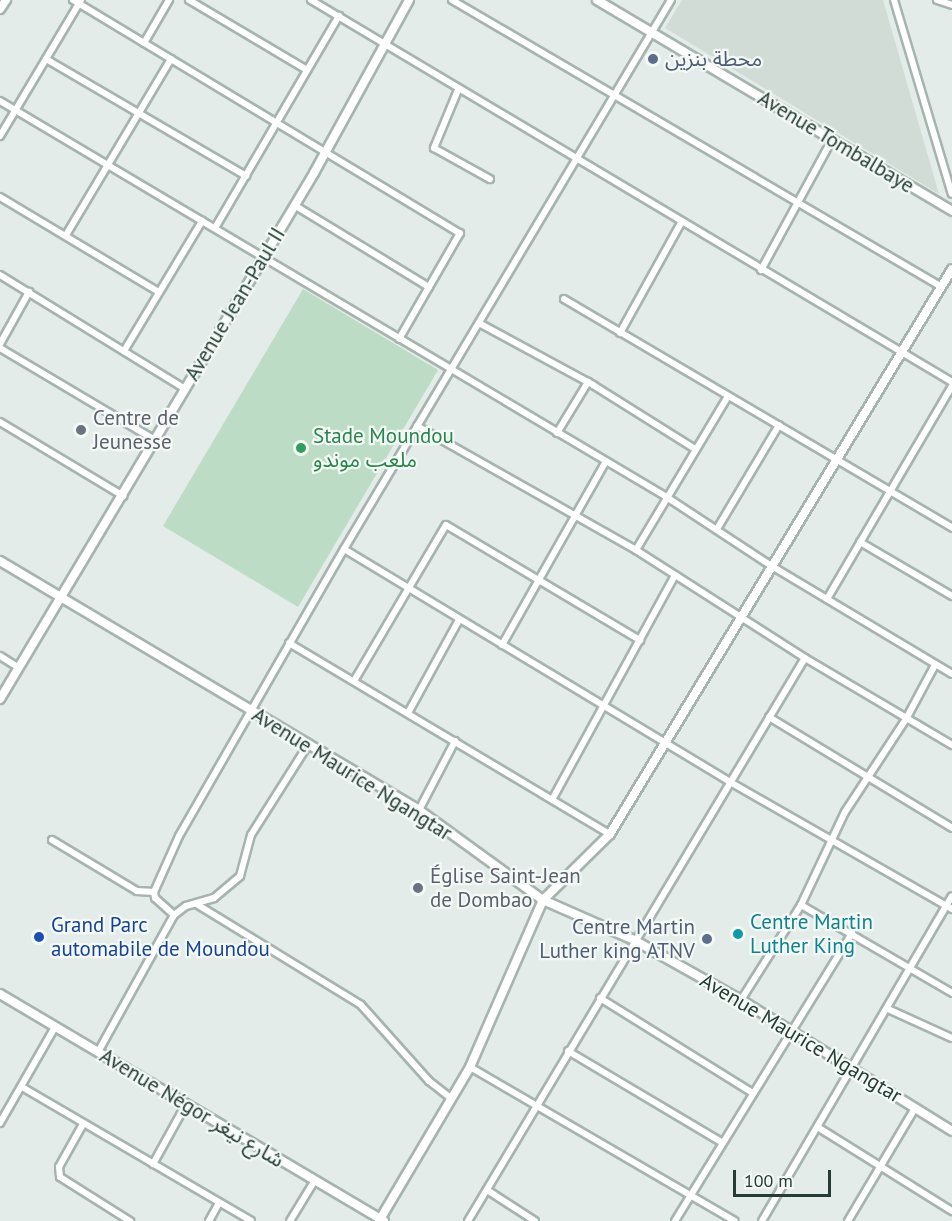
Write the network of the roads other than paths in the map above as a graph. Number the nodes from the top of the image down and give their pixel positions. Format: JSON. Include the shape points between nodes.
{"nodes":[{"id":1,"x":6,"y":0,"type":"edge"},
{"id":2,"x":169,"y":0,"type":"edge"},
{"id":3,"x":189,"y":0,"type":"edge"},
{"id":4,"x":311,"y":0,"type":"edge"},
{"id":5,"x":409,"y":0,"type":"edge"},
{"id":6,"x":452,"y":0,"type":"edge"},
{"id":7,"x":597,"y":0,"type":"edge"},
{"id":8,"x":672,"y":0,"type":"edge"},
{"id":9,"x":894,"y":0,"type":"edge"},
{"id":10,"x":937,"y":0,"type":"edge"},
{"id":11,"x":78,"y":1,"type":"edge"},
{"id":12,"x":952,"y":5,"type":"edge"},
{"id":13,"x":0,"y":9,"type":"edge"},
{"id":14,"x":339,"y":16,"type":"junction"},
{"id":15,"x":653,"y":33,"type":"junction"},
{"id":16,"x":144,"y":43,"type":"junction"},
{"id":17,"x":382,"y":45,"type":"junction"},
{"id":18,"x":46,"y":59,"type":"junction"},
{"id":19,"x":171,"y":59,"type":"junction"},
{"id":20,"x":307,"y":70,"type":"junction"},
{"id":21,"x":458,"y":90,"type":"junction"},
{"id":22,"x":615,"y":95,"type":"junction"},
{"id":23,"x":0,"y":101,"type":"edge"},
{"id":24,"x":14,"y":110,"type":"junction"},
{"id":25,"x":138,"y":113,"type":"junction"},
{"id":26,"x":276,"y":122,"type":"junction"},
{"id":27,"x":0,"y":136,"type":"edge"},
{"id":28,"x":832,"y":140,"type":"junction"},
{"id":29,"x":326,"y":152,"type":"junction"},
{"id":30,"x":576,"y":161,"type":"junction"},
{"id":31,"x":107,"y":164,"type":"junction"},
{"id":32,"x":246,"y":176,"type":"junction"},
{"id":33,"x":490,"y":179,"type":"dead end"},
{"id":34,"x":952,"y":194,"type":"edge"},
{"id":35,"x":0,"y":197,"type":"edge"},
{"id":36,"x":796,"y":202,"type":"junction"},
{"id":37,"x":294,"y":205,"type":"junction"},
{"id":38,"x":952,"y":211,"type":"edge"},
{"id":39,"x":202,"y":221,"type":"junction"},
{"id":40,"x":681,"y":223,"type":"junction"},
{"id":41,"x":215,"y":228,"type":"junction"},
{"id":42,"x":66,"y":235,"type":"junction"},
{"id":43,"x":263,"y":257,"type":"junction"},
{"id":44,"x":952,"y":268,"type":"edge"},
{"id":45,"x":761,"y":270,"type":"junction"},
{"id":46,"x":0,"y":275,"type":"edge"},
{"id":47,"x":940,"y":286,"type":"junction"},
{"id":48,"x":429,"y":287,"type":"junction"},
{"id":49,"x":30,"y":292,"type":"junction"},
{"id":50,"x":159,"y":292,"type":"junction"},
{"id":51,"x":564,"y":299,"type":"dead end"},
{"id":52,"x":479,"y":323,"type":"junction"},
{"id":53,"x":620,"y":333,"type":"junction"},
{"id":54,"x":399,"y":339,"type":"junction"},
{"id":55,"x":0,"y":346,"type":"edge"},
{"id":56,"x":124,"y":351,"type":"junction"},
{"id":57,"x":899,"y":351,"type":"junction"},
{"id":58,"x":451,"y":370,"type":"junction"},
{"id":59,"x":588,"y":382,"type":"junction"},
{"id":60,"x":952,"y":382,"type":"edge"},
{"id":61,"x":952,"y":386,"type":"edge"},
{"id":62,"x":185,"y":389,"type":"junction"},
{"id":63,"x":728,"y":396,"type":"junction"},
{"id":64,"x":0,"y":422,"type":"edge"},
{"id":65,"x":779,"y":425,"type":"junction"},
{"id":66,"x":417,"y":426,"type":"junction"},
{"id":67,"x":557,"y":433,"type":"junction"},
{"id":68,"x":155,"y":440,"type":"junction"},
{"id":69,"x":695,"y":449,"type":"junction"},
{"id":70,"x":835,"y":458,"type":"junction"},
{"id":71,"x":606,"y":461,"type":"junction"},
{"id":72,"x":890,"y":490,"type":"junction"},
{"id":73,"x":123,"y":496,"type":"junction"},
{"id":74,"x":665,"y":496,"type":"junction"},
{"id":75,"x":574,"y":518,"type":"junction"},
{"id":76,"x":952,"y":528,"type":"edge"},
{"id":77,"x":717,"y":529,"type":"junction"},
{"id":78,"x":860,"y":542,"type":"junction"},
{"id":79,"x":344,"y":549,"type":"junction"},
{"id":80,"x":636,"y":550,"type":"junction"},
{"id":81,"x":0,"y":561,"type":"edge"},
{"id":82,"x":770,"y":565,"type":"junction"},
{"id":83,"x":675,"y":575,"type":"junction"},
{"id":84,"x":538,"y":579,"type":"junction"},
{"id":85,"x":408,"y":588,"type":"junction"},
{"id":86,"x":952,"y":596,"type":"edge"},
{"id":87,"x":63,"y":598,"type":"junction"},
{"id":88,"x":826,"y":599,"type":"junction"},
{"id":89,"x":740,"y":616,"type":"junction"},
{"id":90,"x":459,"y":620,"type":"junction"},
{"id":91,"x":640,"y":640,"type":"junction"},
{"id":92,"x":289,"y":643,"type":"junction"},
{"id":93,"x":502,"y":645,"type":"junction"},
{"id":94,"x":0,"y":656,"type":"edge"},
{"id":95,"x":805,"y":658,"type":"junction"},
{"id":96,"x":935,"y":665,"type":"junction"},
{"id":97,"x":19,"y":668,"type":"junction"},
{"id":98,"x":952,"y":674,"type":"edge"},
{"id":99,"x":354,"y":681,"type":"junction"},
{"id":100,"x":0,"y":699,"type":"edge"},
{"id":101,"x":605,"y":704,"type":"junction"},
{"id":102,"x":250,"y":711,"type":"junction"},
{"id":103,"x":408,"y":713,"type":"junction"},
{"id":104,"x":769,"y":717,"type":"junction"},
{"id":105,"x":906,"y":719,"type":"junction"},
{"id":106,"x":666,"y":740,"type":"junction"},
{"id":107,"x":455,"y":741,"type":"junction"},
{"id":108,"x":308,"y":745,"type":"junction"},
{"id":109,"x":952,"y":746,"type":"edge"},
{"id":110,"x":867,"y":778,"type":"junction"},
{"id":111,"x":730,"y":782,"type":"junction"},
{"id":112,"x":553,"y":798,"type":"junction"},
{"id":113,"x":419,"y":810,"type":"junction"},
{"id":114,"x":952,"y":828,"type":"edge"},
{"id":115,"x":610,"y":834,"type":"junction"},
{"id":116,"x":52,"y":840,"type":"dead end"},
{"id":117,"x":832,"y":840,"type":"junction"},
{"id":118,"x":154,"y":892,"type":"junction"},
{"id":119,"x":952,"y":896,"type":"edge"},
{"id":120,"x":543,"y":900,"type":"junction"},
{"id":121,"x":198,"y":905,"type":"junction"},
{"id":122,"x":801,"y":905,"type":"junction"},
{"id":123,"x":949,"y":907,"type":"edge"},
{"id":124,"x":174,"y":915,"type":"junction"},
{"id":125,"x":852,"y":933,"type":"junction"},
{"id":126,"x":634,"y":940,"type":"junction"},
{"id":127,"x":910,"y":968,"type":"junction"},
{"id":128,"x":952,"y":993,"type":"edge"},
{"id":129,"x":0,"y":994,"type":"edge"},
{"id":130,"x":600,"y":998,"type":"junction"},
{"id":131,"x":741,"y":1000,"type":"junction"},
{"id":132,"x":888,"y":1009,"type":"junction"},
{"id":133,"x":55,"y":1027,"type":"junction"},
{"id":134,"x":793,"y":1032,"type":"junction"},
{"id":135,"x":952,"y":1038,"type":"edge"},
{"id":136,"x":568,"y":1051,"type":"junction"},
{"id":137,"x":98,"y":1052,"type":"junction"},
{"id":138,"x":471,"y":1067,"type":"junction"},
{"id":139,"x":853,"y":1070,"type":"junction"},
{"id":140,"x":22,"y":1087,"type":"junction"},
{"id":141,"x":751,"y":1092,"type":"junction"},
{"id":142,"x":452,"y":1099,"type":"junction"},
{"id":143,"x":185,"y":1106,"type":"junction"},
{"id":144,"x":535,"y":1106,"type":"junction"},
{"id":145,"x":915,"y":1108,"type":"junction"},
{"id":146,"x":0,"y":1123,"type":"edge"},
{"id":147,"x":83,"y":1124,"type":"junction"},
{"id":148,"x":819,"y":1128,"type":"junction"},
{"id":149,"x":952,"y":1131,"type":"edge"},
{"id":150,"x":721,"y":1142,"type":"junction"},
{"id":151,"x":153,"y":1164,"type":"junction"},
{"id":152,"x":879,"y":1167,"type":"junction"},
{"id":153,"x":315,"y":1180,"type":"junction"},
{"id":154,"x":487,"y":1190,"type":"junction"},
{"id":155,"x":690,"y":1195,"type":"junction"},
{"id":156,"x":219,"y":1203,"type":"junction"},
{"id":157,"x":952,"y":1211,"type":"edge"},
{"id":158,"x":849,"y":1219,"type":"edge"},
{"id":159,"x":381,"y":1220,"type":"edge"},
{"id":160,"x":130,"y":1221,"type":"edge"},
{"id":161,"x":209,"y":1221,"type":"edge"},
{"id":162,"x":251,"y":1221,"type":"edge"},
{"id":163,"x":290,"y":1221,"type":"edge"},
{"id":164,"x":468,"y":1221,"type":"edge"},
{"id":165,"x":536,"y":1221,"type":"edge"},
{"id":166,"x":675,"y":1221,"type":"edge"},
{"id":167,"x":735,"y":1221,"type":"edge"},
{"id":168,"x":762,"y":1221,"type":"edge"},
{"id":169,"x":858,"y":1221,"type":"edge"}],
"edges":[{"from":1,"to":13,"type":"street"},
{"from":2,"to":16,"type":"street"},
{"from":3,"to":20,"type":"street"},
{"from":4,"to":14,"type":"street"},
{"from":5,"to":17,"type":"street","name":"Avenue Jean-Paul II"},
{"from":6,"to":22,"type":"street"},
{"from":7,"to":15,"type":"main road","name":"Avenue Tombalbaye"},
{"from":8,"to":15,"type":"street"},
{"from":9,"to":34,"type":"street"},
{"from":10,"to":12,"type":"street"},
{"from":11,"to":16,"type":"street"},
{"from":11,"to":18,"type":"street"},
{"from":14,"to":17,"type":"street"},
{"from":14,"to":20,"type":"street"},
{"from":15,"to":22,"type":"street"},
{"from":15,"to":28,"type":"main road","name":"Avenue Tombalbaye"},
{"from":16,"to":19,"type":"street"},
{"from":17,"to":21,"type":"street"},
{"from":17,"to":29,"type":"street","name":"Avenue Jean-Paul II"},
{"from":18,"to":24,"type":"street"},
{"from":18,"to":25,"type":"street"},
{"from":19,"to":25,"type":"street"},
{"from":19,"to":26,"type":"street"},
{"from":20,"to":26,"type":"street"},
{"from":21,"to":30,"type":"street"},
{"from":21,"to":33,"type":"street","via":[[434,148]]},
{"from":22,"to":30,"type":"street"},
{"from":22,"to":36,"type":"street"},
{"from":23,"to":24,"type":"street"},
{"from":24,"to":27,"type":"street"},
{"from":24,"to":31,"type":"street"},
{"from":25,"to":31,"type":"street"},
{"from":25,"to":32,"type":"street"},
{"from":26,"to":29,"type":"street"},
{"from":26,"to":32,"type":"street"},
{"from":28,"to":36,"type":"street"},
{"from":28,"to":38,"type":"main road","name":"Avenue Tombalbaye"},
{"from":29,"to":37,"type":"street","name":"Avenue Jean-Paul II"},
{"from":29,"to":48,"type":"street","via":[[460,232]]},
{"from":30,"to":40,"type":"street"},
{"from":30,"to":52,"type":"street"},
{"from":31,"to":39,"type":"street"},
{"from":31,"to":42,"type":"street"},
{"from":32,"to":41,"type":"street"},
{"from":35,"to":42,"type":"street"},
{"from":36,"to":45,"type":"street"},
{"from":36,"to":47,"type":"street"},
{"from":37,"to":43,"type":"street","name":"Avenue Jean-Paul II"},
{"from":37,"to":48,"type":"street"},
{"from":39,"to":41,"type":"street"},
{"from":39,"to":50,"type":"street"},
{"from":40,"to":45,"type":"street"},
{"from":40,"to":53,"type":"street"},
{"from":41,"to":43,"type":"street"},
{"from":42,"to":50,"type":"street"},
{"from":43,"to":54,"type":"street"},
{"from":43,"to":62,"type":"street","name":"Avenue Jean-Paul II"},
{"from":44,"to":47,"type":"street"},
{"from":45,"to":57,"type":"street"},
{"from":46,"to":49,"type":"street"},
{"from":47,"to":57,"type":"street"},
{"from":48,"to":54,"type":"street"},
{"from":49,"to":55,"type":"street"},
{"from":49,"to":56,"type":"street"},
{"from":50,"to":56,"type":"street"},
{"from":51,"to":53,"type":"street"},
{"from":52,"to":58,"type":"street"},
{"from":52,"to":59,"type":"street"},
{"from":53,"to":63,"type":"street"},
{"from":54,"to":58,"type":"street"},
{"from":55,"to":68,"type":"street"},
{"from":56,"to":62,"type":"street"},
{"from":57,"to":60,"type":"street"},
{"from":57,"to":70,"type":"street"},
{"from":58,"to":66,"type":"street"},
{"from":58,"to":67,"type":"street"},
{"from":59,"to":67,"type":"street"},
{"from":59,"to":69,"type":"street"},
{"from":61,"to":72,"type":"street"},
{"from":62,"to":68,"type":"street","name":"Avenue Jean-Paul II"},
{"from":63,"to":65,"type":"street"},
{"from":63,"to":69,"type":"street"},
{"from":64,"to":73,"type":"street"},
{"from":65,"to":70,"type":"street"},
{"from":65,"to":77,"type":"street"},
{"from":66,"to":75,"type":"street"},
{"from":66,"to":79,"type":"street"},
{"from":67,"to":71,"type":"street"},
{"from":68,"to":73,"type":"street","name":"Avenue Jean-Paul II"},
{"from":69,"to":74,"type":"street"},
{"from":70,"to":72,"type":"street"},
{"from":70,"to":82,"type":"street"},
{"from":71,"to":74,"type":"street"},
{"from":71,"to":75,"type":"street"},
{"from":72,"to":76,"type":"street"},
{"from":72,"to":78,"type":"street"},
{"from":73,"to":87,"type":"street","name":"Avenue Jean-Paul II"},
{"from":74,"to":77,"type":"street"},
{"from":74,"to":80,"type":"street"},
{"from":75,"to":80,"type":"street"},
{"from":75,"to":84,"type":"street"},
{"from":77,"to":82,"type":"street"},
{"from":78,"to":86,"type":"street"},
{"from":78,"to":88,"type":"street"},
{"from":79,"to":85,"type":"street"},
{"from":79,"to":92,"type":"street"},
{"from":80,"to":83,"type":"street"},
{"from":81,"to":87,"type":"street","name":"Avenue Maurice Ngangtar"},
{"from":82,"to":88,"type":"street"},
{"from":82,"to":89,"type":"street"},
{"from":83,"to":89,"type":"street"},
{"from":83,"to":91,"type":"street"},
{"from":84,"to":85,"type":"street","via":[[446,525]]},
{"from":84,"to":91,"type":"street"},
{"from":84,"to":93,"type":"street"},
{"from":85,"to":90,"type":"street"},
{"from":85,"to":99,"type":"street"},
{"from":87,"to":97,"type":"street","name":"Avenue Jean-Paul II"},
{"from":87,"to":102,"type":"street","name":"Avenue Maurice Ngangtar"},
{"from":88,"to":96,"type":"street"},
{"from":89,"to":95,"type":"street"},
{"from":89,"to":106,"type":"street"},
{"from":90,"to":93,"type":"street"},
{"from":90,"to":103,"type":"street"},
{"from":91,"to":101,"type":"street"},
{"from":92,"to":99,"type":"street"},
{"from":92,"to":102,"type":"street"},
{"from":93,"to":101,"type":"street"},
{"from":94,"to":97,"type":"street"},
{"from":95,"to":104,"type":"street"},
{"from":95,"to":105,"type":"street"},
{"from":96,"to":98,"type":"street"},
{"from":96,"to":105,"type":"street"},
{"from":97,"to":100,"type":"street","name":"Avenue Jean-Paul II"},
{"from":99,"to":103,"type":"street"},
{"from":101,"to":106,"type":"street"},
{"from":101,"to":112,"type":"street"},
{"from":102,"to":108,"type":"street","name":"Avenue Maurice Ngangtar"},
{"from":102,"to":118,"type":"street","via":[[179,836]]},
{"from":103,"to":107,"type":"street"},
{"from":104,"to":110,"type":"street"},
{"from":104,"to":111,"type":"street"},
{"from":105,"to":109,"type":"street"},
{"from":105,"to":110,"type":"street"},
{"from":106,"to":111,"type":"street"},
{"from":106,"to":115,"type":"street"},
{"from":107,"to":112,"type":"street"},
{"from":107,"to":113,"type":"street"},
{"from":108,"to":113,"type":"street","name":"Avenue Maurice Ngangtar"},
{"from":108,"to":121,"type":"street","via":[[251,835],[240,876],[225,891]]},
{"from":110,"to":114,"type":"street"},
{"from":110,"to":117,"type":"street"},
{"from":111,"to":117,"type":"street"},
{"from":111,"to":126,"type":"street"},
{"from":112,"to":115,"type":"street"},
{"from":113,"to":120,"type":"street","name":"Avenue Maurice Ngangtar"},
{"from":115,"to":120,"type":"street"},
{"from":116,"to":118,"type":"street","via":[[137,891]]},
{"from":117,"to":122,"type":"street"},
{"from":117,"to":123,"type":"street"},
{"from":118,"to":124,"type":"street","via":[[155,898]]},
{"from":119,"to":123,"type":"street"},
{"from":120,"to":126,"type":"street","name":"Avenue Maurice Ngangtar"},
{"from":120,"to":138,"type":"street"},
{"from":121,"to":124,"type":"street","via":[[186,906]]},
{"from":121,"to":142,"type":"street","via":[[362,1005],[429,1081]]},
{"from":122,"to":125,"type":"street"},
{"from":122,"to":131,"type":"street"},
{"from":123,"to":127,"type":"street"},
{"from":124,"to":137,"type":"street"},
{"from":125,"to":127,"type":"street"},
{"from":125,"to":134,"type":"street"},
{"from":126,"to":130,"type":"street"},
{"from":126,"to":131,"type":"street","name":"Avenue Maurice Ngangtar"},
{"from":127,"to":128,"type":"street"},
{"from":127,"to":132,"type":"street"},
{"from":129,"to":133,"type":"main road","name":"Avenue Négor شارع نيغر"},
{"from":130,"to":136,"type":"street"},
{"from":130,"to":141,"type":"street"},
{"from":131,"to":134,"type":"street","name":"Avenue Maurice Ngangtar"},
{"from":132,"to":135,"type":"street"},
{"from":132,"to":139,"type":"street"},
{"from":133,"to":137,"type":"main road","name":"Avenue Négor شارع نيغر"},
{"from":133,"to":140,"type":"street"},
{"from":134,"to":139,"type":"street","name":"Avenue Maurice Ngangtar"},
{"from":134,"to":141,"type":"street"},
{"from":136,"to":144,"type":"street"},
{"from":136,"to":150,"type":"street"},
{"from":137,"to":143,"type":"main road","name":"Avenue Négor شارع نيغر"},
{"from":138,"to":142,"type":"street"},
{"from":138,"to":144,"type":"street"},
{"from":139,"to":145,"type":"street","name":"Avenue Maurice Ngangtar"},
{"from":139,"to":148,"type":"street"},
{"from":140,"to":146,"type":"street"},
{"from":140,"to":147,"type":"street"},
{"from":141,"to":150,"type":"street"},
{"from":142,"to":159,"type":"street"},
{"from":143,"to":151,"type":"street"},
{"from":143,"to":153,"type":"main road","name":"Avenue Négor شارع نيغر"},
{"from":144,"to":154,"type":"street"},
{"from":144,"to":155,"type":"street"},
{"from":145,"to":149,"type":"street","name":"Avenue Maurice Ngangtar"},
{"from":145,"to":152,"type":"street"},
{"from":147,"to":151,"type":"street"},
{"from":147,"to":160,"type":"street","via":[[59,1167],[60,1177]]},
{"from":148,"to":152,"type":"street"},
{"from":148,"to":168,"type":"street"},
{"from":150,"to":155,"type":"street"},
{"from":151,"to":156,"type":"street"},
{"from":152,"to":157,"type":"street"},
{"from":152,"to":158,"type":"street"},
{"from":153,"to":159,"type":"main road","name":"Avenue Négor شارع نيغر"},
{"from":153,"to":163,"type":"street"},
{"from":154,"to":164,"type":"street"},
{"from":154,"to":165,"type":"street"},
{"from":155,"to":166,"type":"street"},
{"from":155,"to":167,"type":"street"},
{"from":156,"to":161,"type":"street"},
{"from":156,"to":162,"type":"street"},
{"from":158,"to":169,"type":"street"}]}
